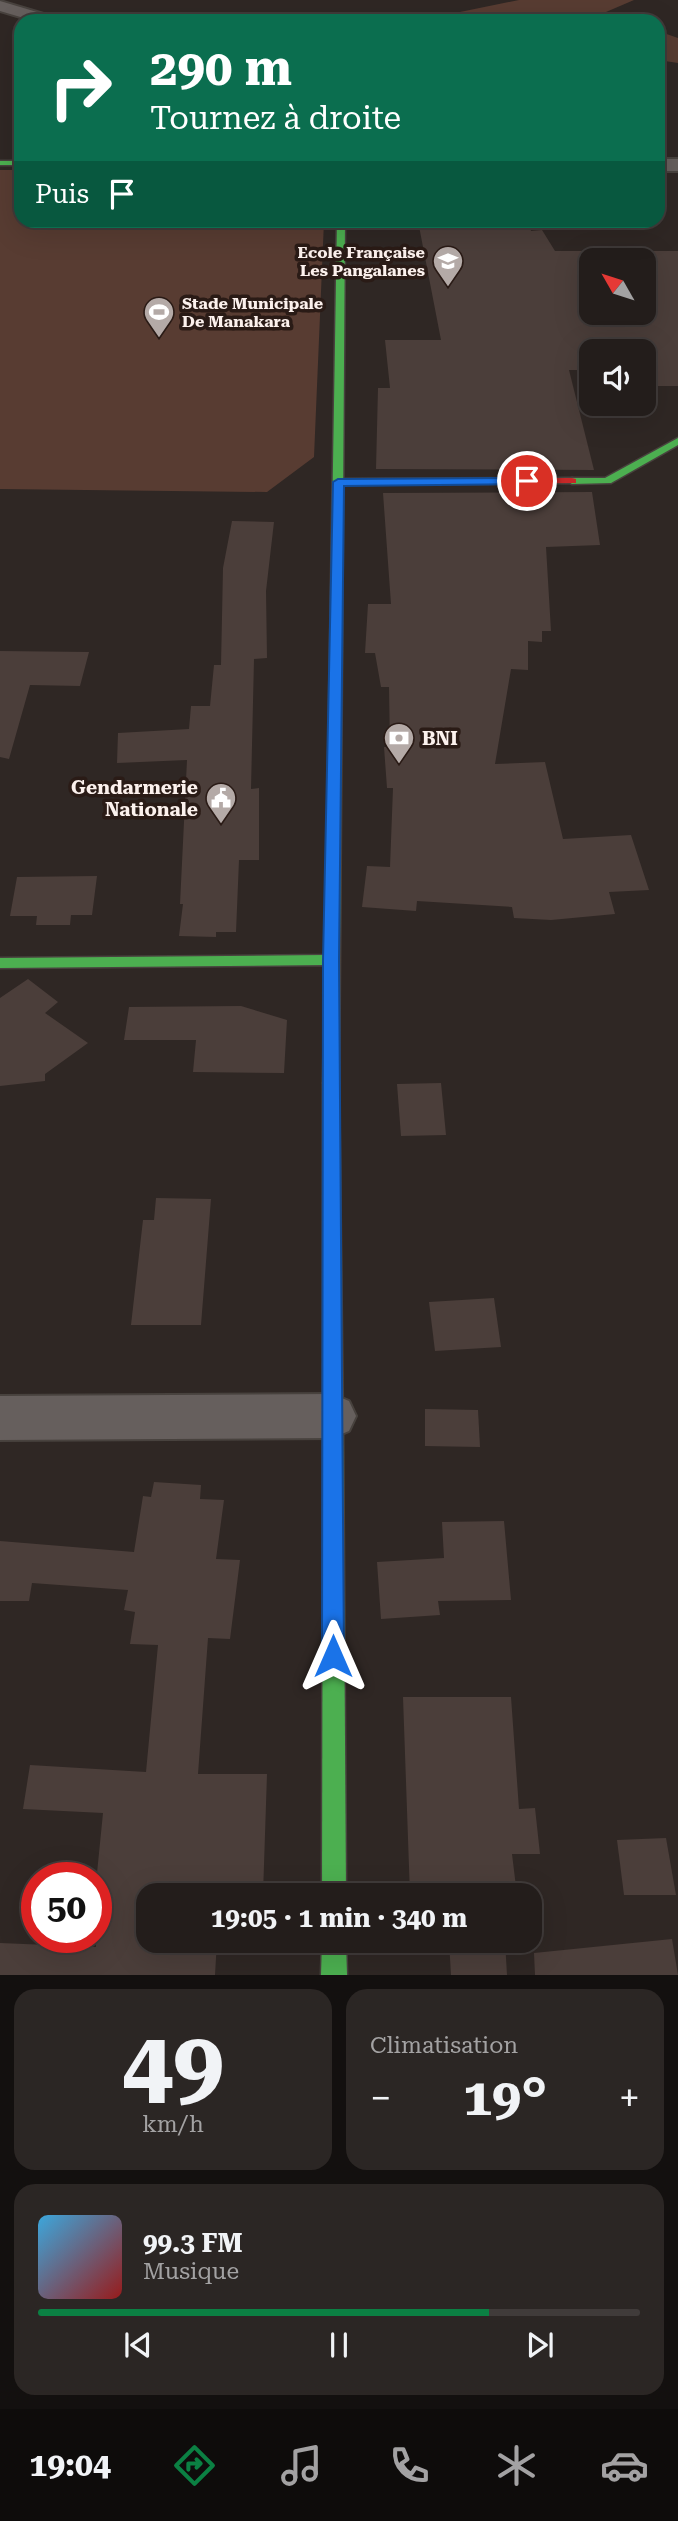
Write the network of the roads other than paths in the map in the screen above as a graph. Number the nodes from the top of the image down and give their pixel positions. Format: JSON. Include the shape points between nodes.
{"nodes":[{"id":1,"x":0,"y":6,"type":"edge"},
{"id":2,"x":27,"y":14,"type":"edge"},
{"id":3,"x":341,"y":228,"type":"edge"},
{"id":4,"x":678,"y":441,"type":"edge"},
{"id":5,"x":338,"y":482,"type":"junction"},
{"id":6,"x":331,"y":960,"type":"junction"},
{"id":7,"x":0,"y":963,"type":"edge"},
{"id":8,"x":332,"y":1416,"type":"junction"},
{"id":9,"x":0,"y":1418,"type":"edge"},
{"id":10,"x":334,"y":1883,"type":"edge"},
{"id":11,"x":334,"y":1953,"type":"edge"},
{"id":12,"x":334,"y":1975,"type":"edge"}],
"edges":[{"from":1,"to":2,"type":"street"},
{"from":3,"to":5,"type":"main road"},
{"from":4,"to":5,"type":"main road","via":[[607,481]]},
{"from":5,"to":6,"type":"main road"},
{"from":6,"to":7,"type":"main road"},
{"from":6,"to":8,"type":"main road"},
{"from":8,"to":9,"type":"street"},
{"from":8,"to":10,"type":"main road"},
{"from":11,"to":12,"type":"main road"}]}
